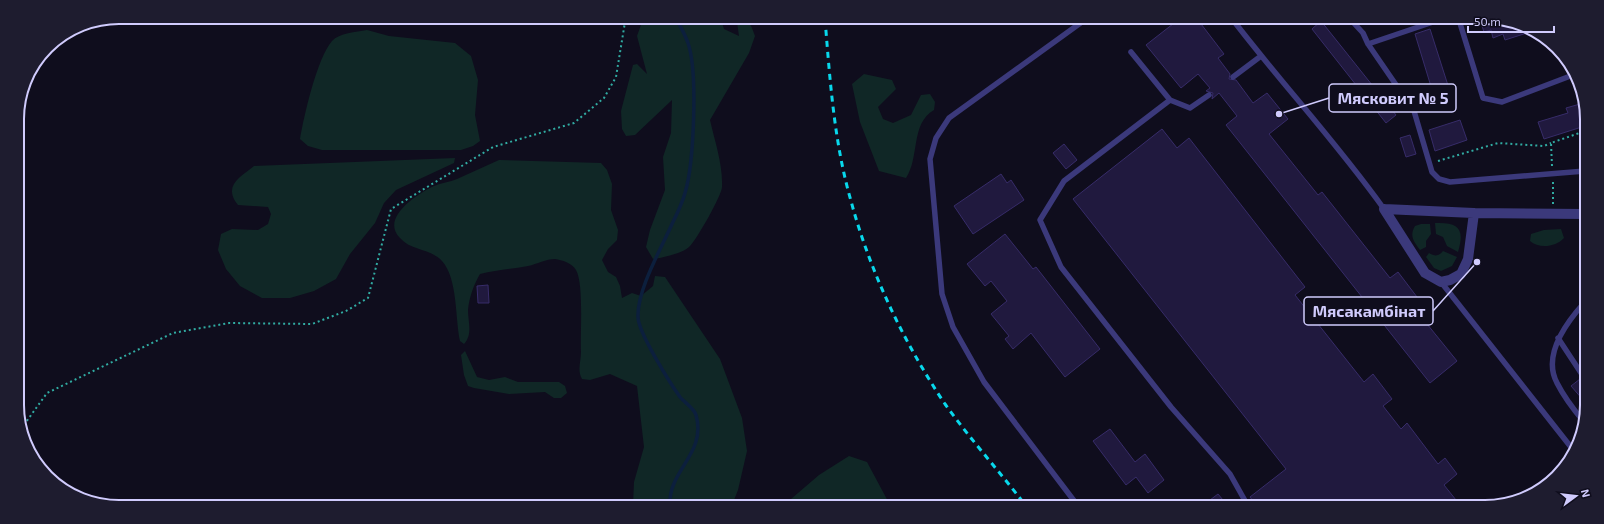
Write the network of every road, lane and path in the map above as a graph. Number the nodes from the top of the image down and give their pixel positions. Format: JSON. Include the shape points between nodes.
{"nodes":[{"id":1,"x":625,"y":24,"type":"edge"},
{"id":2,"x":1080,"y":24,"type":"edge"},
{"id":3,"x":1236,"y":24,"type":"edge"},
{"id":4,"x":1355,"y":24,"type":"edge"},
{"id":5,"x":1427,"y":24,"type":"edge"},
{"id":6,"x":1460,"y":24,"type":"edge"},
{"id":7,"x":1368,"y":44,"type":"junction"},
{"id":8,"x":1131,"y":52,"type":"dead end"},
{"id":9,"x":1261,"y":56,"type":"junction"},
{"id":10,"x":1570,"y":76,"type":"edge"},
{"id":11,"x":1233,"y":77,"type":"dead end"},
{"id":12,"x":1209,"y":95,"type":"dead end"},
{"id":13,"x":1170,"y":100,"type":"junction"},
{"id":14,"x":1551,"y":143,"type":"dead end"},
{"id":15,"x":1429,"y":163,"type":"junction"},
{"id":16,"x":1580,"y":171,"type":"edge"},
{"id":17,"x":1384,"y":209,"type":"junction"},
{"id":18,"x":1474,"y":214,"type":"junction"},
{"id":19,"x":1580,"y":214,"type":"edge"},
{"id":20,"x":1441,"y":282,"type":"junction"},
{"id":21,"x":1580,"y":307,"type":"edge"},
{"id":22,"x":1558,"y":338,"type":"junction"},
{"id":23,"x":1580,"y":371,"type":"edge"},
{"id":24,"x":1579,"y":415,"type":"edge"},
{"id":25,"x":26,"y":422,"type":"edge"},
{"id":26,"x":1570,"y":446,"type":"edge"},
{"id":27,"x":1073,"y":500,"type":"edge"},
{"id":28,"x":1245,"y":500,"type":"edge"}],
"edges":[{"from":1,"to":25,"type":"path","via":[[616,77],[604,98],[574,123],[493,147],[390,209],[368,298],[346,311],[312,324],[229,323],[172,334],[47,393]]},
{"from":2,"to":27,"type":"lane","via":[[949,118],[936,138],[930,159],[942,294],[953,327],[984,382]]},
{"from":3,"to":9,"type":"lane"},
{"from":4,"to":7,"type":"lane"},
{"from":5,"to":7,"type":"lane"},
{"from":6,"to":10,"type":"lane","via":[[1483,98],[1502,102]]},
{"from":7,"to":15,"type":"lane","via":[[1414,111]]},
{"from":8,"to":13,"type":"lane"},
{"from":9,"to":11,"type":"lane"},
{"from":9,"to":17,"type":"lane","via":[[1317,121]]},
{"from":12,"to":13,"type":"lane","via":[[1190,108]]},
{"from":13,"to":28,"type":"lane","via":[[1064,181],[1040,220],[1061,267],[1171,407],[1230,474]]},
{"from":14,"to":15,"type":"path","via":[[1544,146],[1498,143]]},
{"from":15,"to":16,"type":"lane","via":[[1432,172],[1439,179],[1450,182]]},
{"from":17,"to":18,"type":"street"},
{"from":17,"to":20,"type":"street","via":[[1425,273]]},
{"from":18,"to":19,"type":"street"},
{"from":18,"to":20,"type":"street","via":[[1468,259],[1461,274]]},
{"from":20,"to":26,"type":"lane"},
{"from":21,"to":22,"type":"lane"},
{"from":22,"to":23,"type":"lane"},
{"from":22,"to":24,"type":"lane","via":[[1553,360],[1556,382]]}]}
